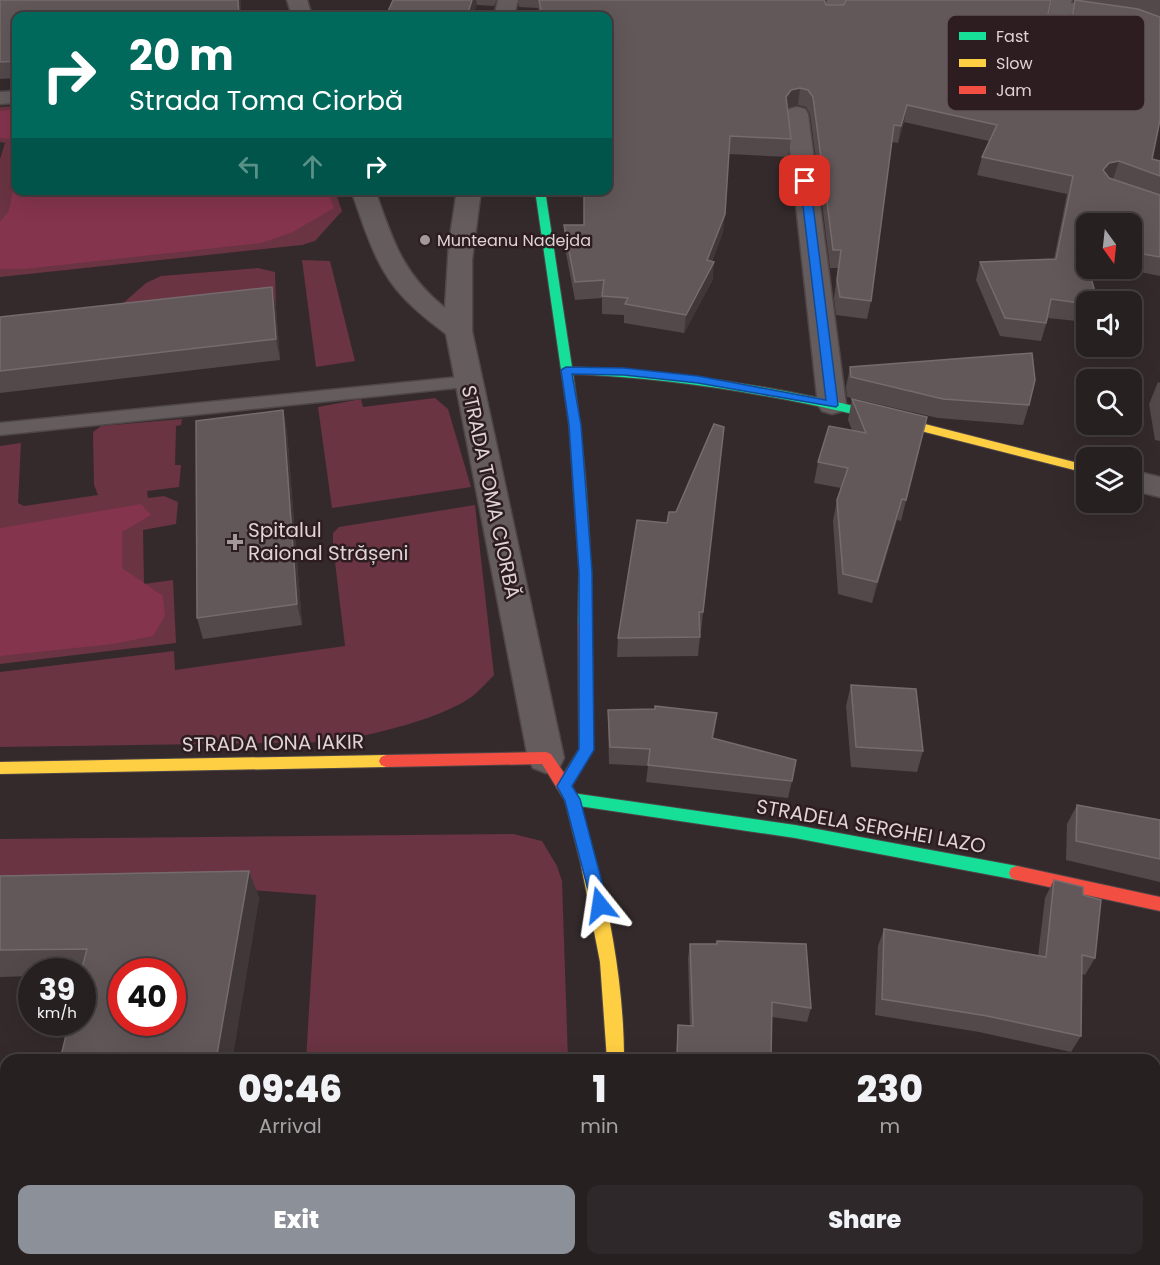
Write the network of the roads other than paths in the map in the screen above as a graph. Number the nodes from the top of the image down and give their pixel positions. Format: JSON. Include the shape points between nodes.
{"nodes":[{"id":1,"x":1061,"y":3,"type":"edge"},
{"id":2,"x":1123,"y":15,"type":"edge"},
{"id":3,"x":1145,"y":21,"type":"edge"},
{"id":4,"x":1160,"y":29,"type":"edge"},
{"id":5,"x":797,"y":114,"type":"dead end"},
{"id":6,"x":365,"y":195,"type":"edge"},
{"id":7,"x":468,"y":195,"type":"edge"},
{"id":8,"x":541,"y":195,"type":"edge"},
{"id":9,"x":459,"y":332,"type":"junction"},
{"id":10,"x":566,"y":370,"type":"junction"},
{"id":11,"x":468,"y":382,"type":"junction"},
{"id":12,"x":832,"y":405,"type":"junction"},
{"id":13,"x":0,"y":429,"type":"edge"},
{"id":14,"x":1076,"y":466,"type":"edge"},
{"id":15,"x":1142,"y":483,"type":"edge"},
{"id":16,"x":1160,"y":487,"type":"edge"},
{"id":17,"x":546,"y":758,"type":"junction"},
{"id":18,"x":0,"y":768,"type":"edge"},
{"id":19,"x":564,"y":786,"type":"junction"},
{"id":20,"x":572,"y":799,"type":"junction"},
{"id":21,"x":1160,"y":904,"type":"edge"},
{"id":22,"x":616,"y":1054,"type":"edge"}],
"edges":[{"from":1,"to":2,"type":"street"},
{"from":3,"to":4,"type":"street"},
{"from":5,"to":12,"type":"street"},
{"from":6,"to":9,"type":"street","via":[[384,247],[401,278]]},
{"from":7,"to":9,"type":"street","name":"STRADA TOMA CIORBĂ","via":[[462,226]]},
{"from":8,"to":10,"type":"street"},
{"from":9,"to":11,"type":"street","name":"STRADA TOMA CIORBĂ"},
{"from":10,"to":12,"type":"street","via":[[698,379]]},
{"from":10,"to":19,"type":"street","via":[[575,425],[585,572],[586,750]]},
{"from":11,"to":13,"type":"lane"},
{"from":11,"to":17,"type":"street","name":"STRADA TOMA CIORBĂ"},
{"from":12,"to":14,"type":"street"},
{"from":15,"to":16,"type":"street"},
{"from":17,"to":18,"type":"street","name":"STRADA IONA IAKIR"},
{"from":17,"to":19,"type":"street","name":"STRADA TOMA CIORBĂ"},
{"from":19,"to":20,"type":"street","name":"STRADA TOMA CIORBĂ"},
{"from":20,"to":21,"type":"street","name":"STRADELA SERGHEI LAZO","via":[[682,813],[933,855]]},
{"from":20,"to":22,"type":"street","name":"STRADA TOMA CIORBĂ","via":[[600,905],[613,996]]}]}
